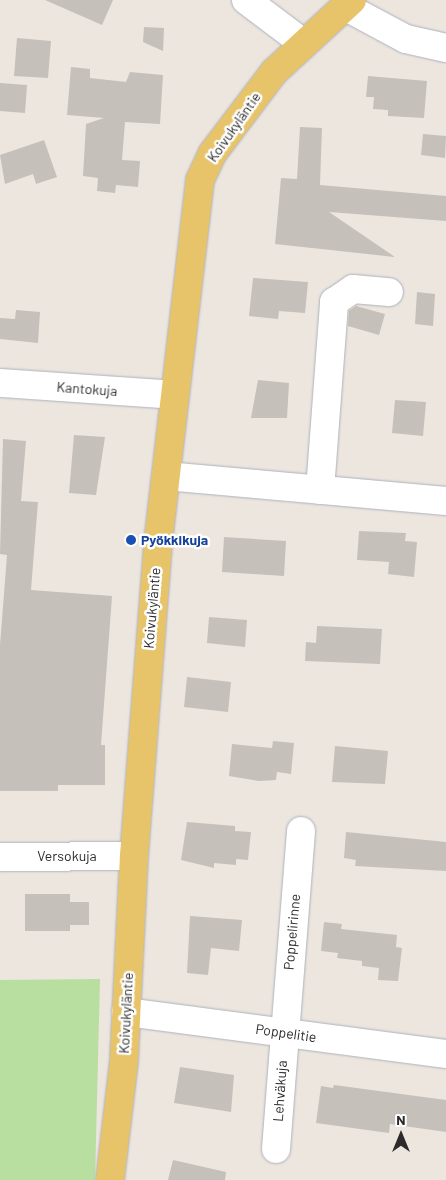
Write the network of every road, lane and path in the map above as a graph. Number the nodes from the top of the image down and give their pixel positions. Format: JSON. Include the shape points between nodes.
{"nodes":[{"id":1,"x":246,"y":0,"type":"edge"},
{"id":2,"x":349,"y":4,"type":"edge"},
{"id":3,"x":303,"y":43,"type":"junction"},
{"id":4,"x":446,"y":48,"type":"edge"},
{"id":5,"x":389,"y":292,"type":"dead end"},
{"id":6,"x":0,"y":383,"type":"edge"},
{"id":7,"x":174,"y":394,"type":"junction"},
{"id":8,"x":166,"y":476,"type":"junction"},
{"id":9,"x":320,"y":490,"type":"junction"},
{"id":10,"x":446,"y":501,"type":"edge"},
{"id":11,"x":301,"y":831,"type":"dead end"},
{"id":12,"x":134,"y":856,"type":"junction"},
{"id":13,"x":0,"y":857,"type":"edge"},
{"id":14,"x":126,"y":1012,"type":"junction"},
{"id":15,"x":284,"y":1033,"type":"junction"},
{"id":16,"x":446,"y":1054,"type":"edge"},
{"id":17,"x":276,"y":1149,"type":"dead end"},
{"id":18,"x":110,"y":1180,"type":"edge"}],
"edges":[{"from":1,"to":3,"type":"street"},
{"from":2,"to":3,"type":"main road","name":"Koivukyläntie"},
{"from":2,"to":4,"type":"street","via":[[406,39]]},
{"from":3,"to":7,"type":"main road","name":"Koivukyläntie","via":[[274,72],[212,154],[200,180]]},
{"from":5,"to":9,"type":"street","via":[[353,289],[334,302]]},
{"from":6,"to":7,"type":"street","name":"Kantokuja"},
{"from":7,"to":8,"type":"main road","name":"Koivukyläntie"},
{"from":8,"to":9,"type":"street"},
{"from":8,"to":12,"type":"main road","name":"Koivukyläntie","via":[[146,680]]},
{"from":9,"to":10,"type":"street"},
{"from":11,"to":15,"type":"street","name":"Poppelirinne"},
{"from":12,"to":13,"type":"street","name":"Versokuja"},
{"from":12,"to":14,"type":"main road","name":"Koivukyläntie"},
{"from":14,"to":15,"type":"street","name":"Poppelitie"},
{"from":14,"to":18,"type":"main road","name":"Koivukyläntie"},
{"from":15,"to":16,"type":"street","name":"Poppelitie"},
{"from":15,"to":17,"type":"street","name":"Lehväkuja"}]}
